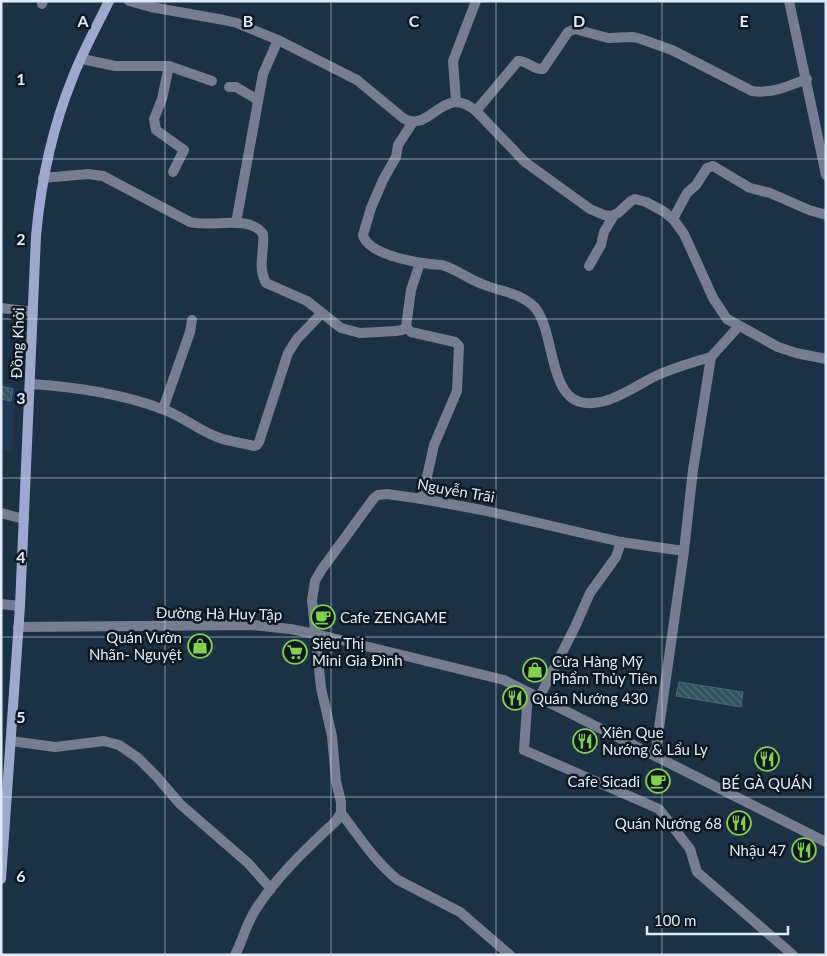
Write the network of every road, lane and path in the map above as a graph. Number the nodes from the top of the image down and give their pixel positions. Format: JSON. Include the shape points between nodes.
{"nodes":[{"id":1,"x":109,"y":1,"type":"edge"},
{"id":2,"x":129,"y":1,"type":"edge"},
{"id":3,"x":476,"y":1,"type":"edge"},
{"id":4,"x":789,"y":1,"type":"edge"},
{"id":5,"x":278,"y":40,"type":"junction"},
{"id":6,"x":82,"y":59,"type":"junction"},
{"id":7,"x":168,"y":66,"type":"junction"},
{"id":8,"x":807,"y":79,"type":"junction"},
{"id":9,"x":212,"y":81,"type":"dead end"},
{"id":10,"x":229,"y":87,"type":"dead end"},
{"id":11,"x":258,"y":100,"type":"junction"},
{"id":12,"x":456,"y":101,"type":"junction"},
{"id":13,"x":476,"y":111,"type":"junction"},
{"id":14,"x":414,"y":122,"type":"junction"},
{"id":15,"x":173,"y":172,"type":"dead end"},
{"id":16,"x":826,"y":175,"type":"edge"},
{"id":17,"x":43,"y":178,"type":"junction"},
{"id":18,"x":614,"y":215,"type":"junction"},
{"id":19,"x":826,"y":215,"type":"edge"},
{"id":20,"x":673,"y":219,"type":"junction"},
{"id":21,"x":236,"y":222,"type":"junction"},
{"id":22,"x":420,"y":262,"type":"junction"},
{"id":23,"x":589,"y":266,"type":"dead end"},
{"id":24,"x":1,"y":308,"type":"edge"},
{"id":25,"x":33,"y":312,"type":"junction"},
{"id":26,"x":322,"y":313,"type":"junction"},
{"id":27,"x":192,"y":320,"type":"dead end"},
{"id":28,"x":739,"y":326,"type":"junction"},
{"id":29,"x":406,"y":327,"type":"junction"},
{"id":30,"x":711,"y":358,"type":"junction"},
{"id":31,"x":826,"y":359,"type":"edge"},
{"id":32,"x":31,"y":384,"type":"junction"},
{"id":33,"x":163,"y":409,"type":"junction"},
{"id":34,"x":422,"y":499,"type":"junction"},
{"id":35,"x":1,"y":513,"type":"edge"},
{"id":36,"x":24,"y":518,"type":"junction"},
{"id":37,"x":621,"y":542,"type":"junction"},
{"id":38,"x":684,"y":552,"type":"junction"},
{"id":39,"x":1,"y":604,"type":"edge"},
{"id":40,"x":20,"y":606,"type":"junction"},
{"id":41,"x":18,"y":627,"type":"junction"},
{"id":42,"x":316,"y":634,"type":"junction"},
{"id":43,"x":528,"y":692,"type":"junction"},
{"id":44,"x":539,"y":698,"type":"junction"},
{"id":45,"x":11,"y":740,"type":"junction"},
{"id":46,"x":655,"y":756,"type":"junction"},
{"id":47,"x":5,"y":782,"type":"edge"},
{"id":48,"x":341,"y":813,"type":"junction"},
{"id":49,"x":826,"y":842,"type":"edge"},
{"id":50,"x":1,"y":879,"type":"edge"},
{"id":51,"x":271,"y":889,"type":"junction"},
{"id":52,"x":239,"y":953,"type":"edge"},
{"id":53,"x":510,"y":955,"type":"edge"},
{"id":54,"x":793,"y":955,"type":"edge"}],
"edges":[{"from":1,"to":6,"type":"main road","name":"Đồng Khởi"},
{"from":2,"to":5,"type":"street","via":[[237,23]]},
{"from":3,"to":12,"type":"street","via":[[453,61]]},
{"from":4,"to":8,"type":"street"},
{"from":5,"to":11,"type":"street","via":[[263,74]]},
{"from":5,"to":14,"type":"street","via":[[351,76],[403,118]]},
{"from":6,"to":7,"type":"street","via":[[115,66]]},
{"from":6,"to":17,"type":"main road","name":"Đồng Khởi","via":[[57,123]]},
{"from":7,"to":9,"type":"street"},
{"from":7,"to":15,"type":"street","via":[[162,99],[154,119],[156,130],[184,150]]},
{"from":8,"to":13,"type":"street","via":[[779,89],[752,91],[672,50],[641,39],[608,38],[575,29],[568,32],[543,70],[518,61]]},
{"from":8,"to":16,"type":"street"},
{"from":10,"to":11,"type":"street","via":[[236,87]]},
{"from":11,"to":21,"type":"street"},
{"from":12,"to":13,"type":"street","via":[[468,104]]},
{"from":12,"to":14,"type":"street"},
{"from":13,"to":18,"type":"street","via":[[525,162],[598,213]]},
{"from":14,"to":22,"type":"street","via":[[398,145],[396,157],[370,208],[363,235],[367,244],[375,249]]},
{"from":17,"to":21,"type":"street","via":[[103,176],[190,222]]},
{"from":17,"to":25,"type":"main road","name":"Đồng Khởi","via":[[36,236]]},
{"from":18,"to":20,"type":"street","via":[[630,201],[638,199]]},
{"from":18,"to":23,"type":"street"},
{"from":19,"to":20,"type":"street","via":[[750,188],[713,166],[706,168],[687,193]]},
{"from":20,"to":28,"type":"street","via":[[684,234],[722,313]]},
{"from":21,"to":26,"type":"street","via":[[255,226],[263,234],[261,270],[266,282],[307,301]]},
{"from":22,"to":29,"type":"street"},
{"from":22,"to":30,"type":"street","via":[[446,266],[534,306],[544,325],[562,386],[568,396],[582,402],[609,399],[658,375]]},
{"from":24,"to":25,"type":"street"},
{"from":25,"to":32,"type":"main road","name":"Đồng Khởi"},
{"from":26,"to":29,"type":"street","via":[[341,328],[360,333],[396,331]]},
{"from":26,"to":33,"type":"street","via":[[288,353],[257,445],[220,438]]},
{"from":27,"to":33,"type":"street"},
{"from":28,"to":30,"type":"street"},
{"from":28,"to":31,"type":"street","via":[[778,347]]},
{"from":29,"to":34,"type":"street","via":[[411,332],[455,342],[459,346],[457,391],[434,445]]},
{"from":30,"to":38,"type":"street"},
{"from":32,"to":33,"type":"street","via":[[84,388]]},
{"from":32,"to":36,"type":"main road","name":"Đồng Khởi"},
{"from":34,"to":37,"type":"street","name":"Nguyễn Trãi"},
{"from":34,"to":42,"type":"street","name":"Nguyễn Trãi","via":[[386,494],[374,498],[316,580],[312,600]]},
{"from":35,"to":36,"type":"street"},
{"from":36,"to":40,"type":"main road","name":"Đồng Khởi"},
{"from":37,"to":38,"type":"street","name":"Nguyễn Trãi"},
{"from":37,"to":44,"type":"street","via":[[616,557],[590,594]]},
{"from":38,"to":46,"type":"street"},
{"from":39,"to":40,"type":"street"},
{"from":40,"to":41,"type":"main road","name":"Đồng Khởi"},
{"from":41,"to":42,"type":"street","name":"Đường Hà Huy Tập","via":[[253,625]]},
{"from":41,"to":45,"type":"main road","name":"Đồng Khởi"},
{"from":42,"to":43,"type":"street","name":"Đường Hà Huy Tập","via":[[504,680]]},
{"from":42,"to":48,"type":"street","name":"Nguyễn Trãi","via":[[321,688],[335,754]]},
{"from":43,"to":44,"type":"street","name":"Đường Hà Huy Tập"},
{"from":43,"to":54,"type":"street","via":[[524,750],[659,809],[690,849],[697,872]]},
{"from":44,"to":46,"type":"street","name":"Đường Hà Huy Tập"},
{"from":45,"to":47,"type":"main road","name":"Đồng Khởi"},
{"from":45,"to":51,"type":"street","via":[[55,747],[104,741],[125,749],[157,777],[180,804],[248,863]]},
{"from":46,"to":49,"type":"street","name":"Đường Hà Huy Tập"},
{"from":47,"to":50,"type":"main road","name":"Đồng Khởi"},
{"from":48,"to":51,"type":"street"},
{"from":48,"to":53,"type":"street","via":[[390,874],[460,912]]},
{"from":51,"to":52,"type":"street","via":[[249,921]]}]}
